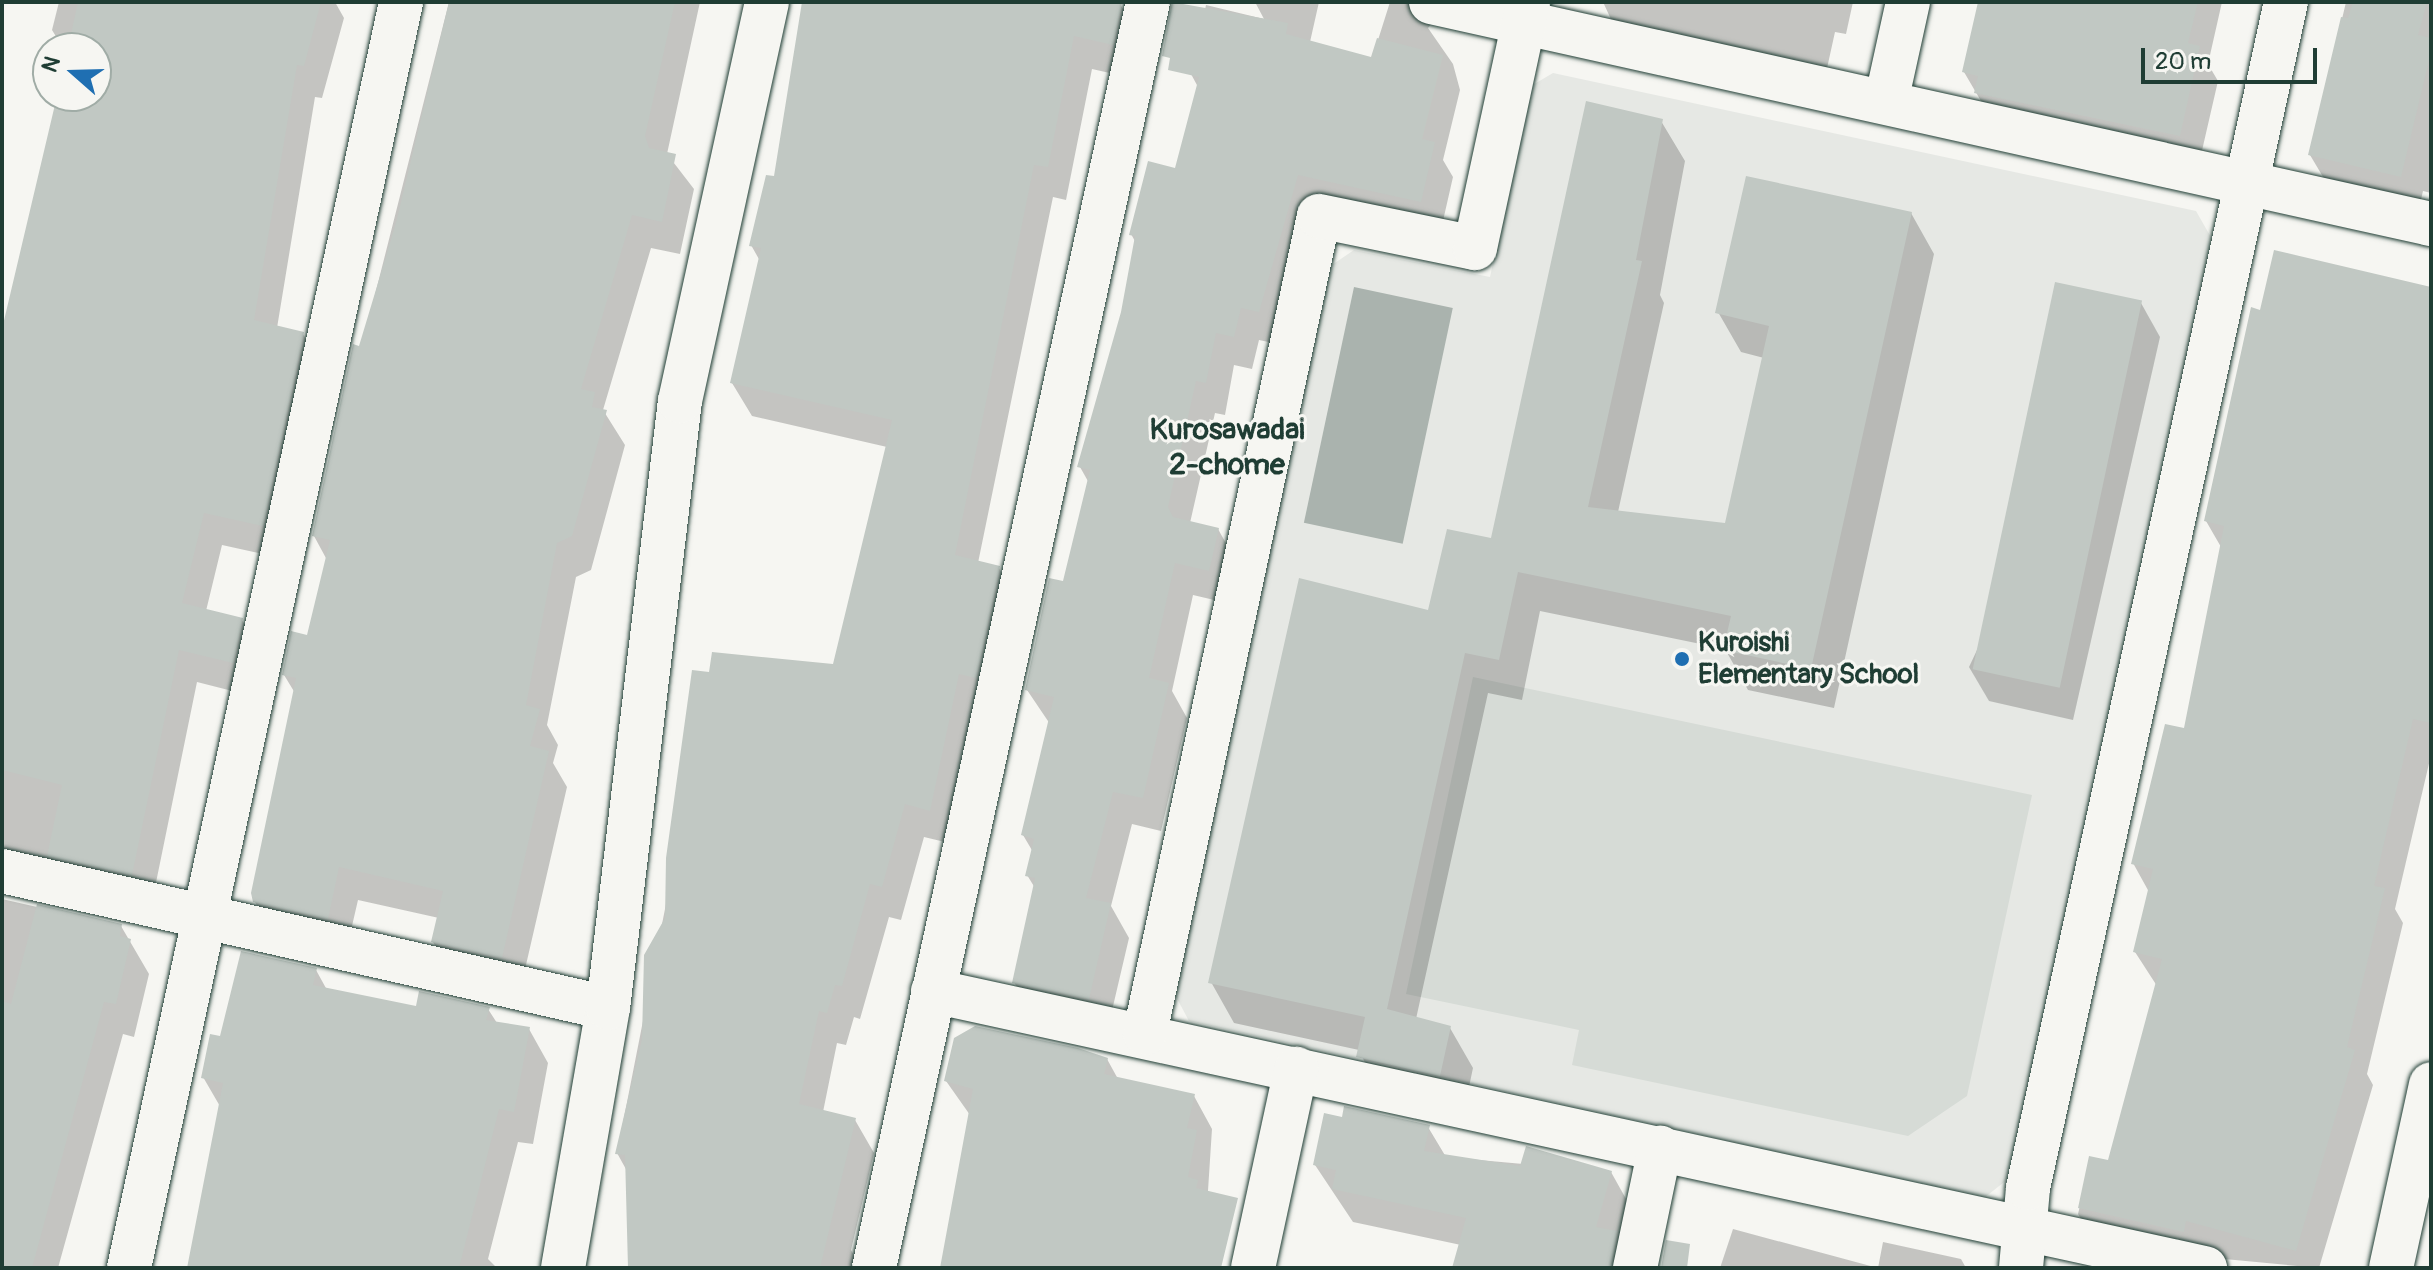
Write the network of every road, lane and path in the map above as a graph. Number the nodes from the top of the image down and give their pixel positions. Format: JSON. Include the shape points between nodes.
{"nodes":[{"id":1,"x":401,"y":2,"type":"edge"},
{"id":2,"x":767,"y":2,"type":"edge"},
{"id":3,"x":1148,"y":2,"type":"edge"},
{"id":4,"x":1431,"y":2,"type":"edge"},
{"id":5,"x":1908,"y":2,"type":"edge"},
{"id":6,"x":2286,"y":2,"type":"edge"},
{"id":7,"x":1526,"y":12,"type":"edge"},
{"id":8,"x":1886,"y":102,"type":"junction"},
{"id":9,"x":2247,"y":183,"type":"junction"},
{"id":10,"x":2431,"y":224,"type":"edge"},
{"id":11,"x":2,"y":871,"type":"edge"},
{"id":12,"x":204,"y":917,"type":"junction"},
{"id":13,"x":933,"y":991,"type":"junction"},
{"id":14,"x":608,"y":1008,"type":"junction"},
{"id":15,"x":1145,"y":1033,"type":"junction"},
{"id":16,"x":1296,"y":1069,"type":"junction"},
{"id":17,"x":2431,"y":1084,"type":"edge"},
{"id":18,"x":1660,"y":1148,"type":"junction"},
{"id":19,"x":2021,"y":1247,"type":"edge"},
{"id":20,"x":129,"y":1268,"type":"edge"},
{"id":21,"x":563,"y":1268,"type":"edge"},
{"id":22,"x":874,"y":1268,"type":"edge"},
{"id":23,"x":1253,"y":1268,"type":"edge"},
{"id":24,"x":1635,"y":1268,"type":"edge"},
{"id":25,"x":2205,"y":1268,"type":"edge"},
{"id":26,"x":2391,"y":1268,"type":"edge"}],
"edges":[{"from":1,"to":12,"type":"street"},
{"from":2,"to":14,"type":"street","via":[[680,401]]},
{"from":3,"to":13,"type":"street"},
{"from":4,"to":7,"type":"street"},
{"from":5,"to":8,"type":"street"},
{"from":6,"to":9,"type":"street"},
{"from":7,"to":8,"type":"street"},
{"from":7,"to":15,"type":"street","via":[[1475,248],[1319,216]]},
{"from":8,"to":9,"type":"street"},
{"from":9,"to":10,"type":"street"},
{"from":9,"to":19,"type":"street"},
{"from":11,"to":12,"type":"street"},
{"from":12,"to":14,"type":"street"},
{"from":12,"to":20,"type":"street"},
{"from":13,"to":15,"type":"street"},
{"from":13,"to":22,"type":"street"},
{"from":14,"to":21,"type":"street"},
{"from":15,"to":16,"type":"street"},
{"from":16,"to":18,"type":"street"},
{"from":16,"to":23,"type":"street"},
{"from":17,"to":26,"type":"street"},
{"from":18,"to":19,"type":"street"},
{"from":18,"to":24,"type":"street"},
{"from":19,"to":25,"type":"street"}]}
